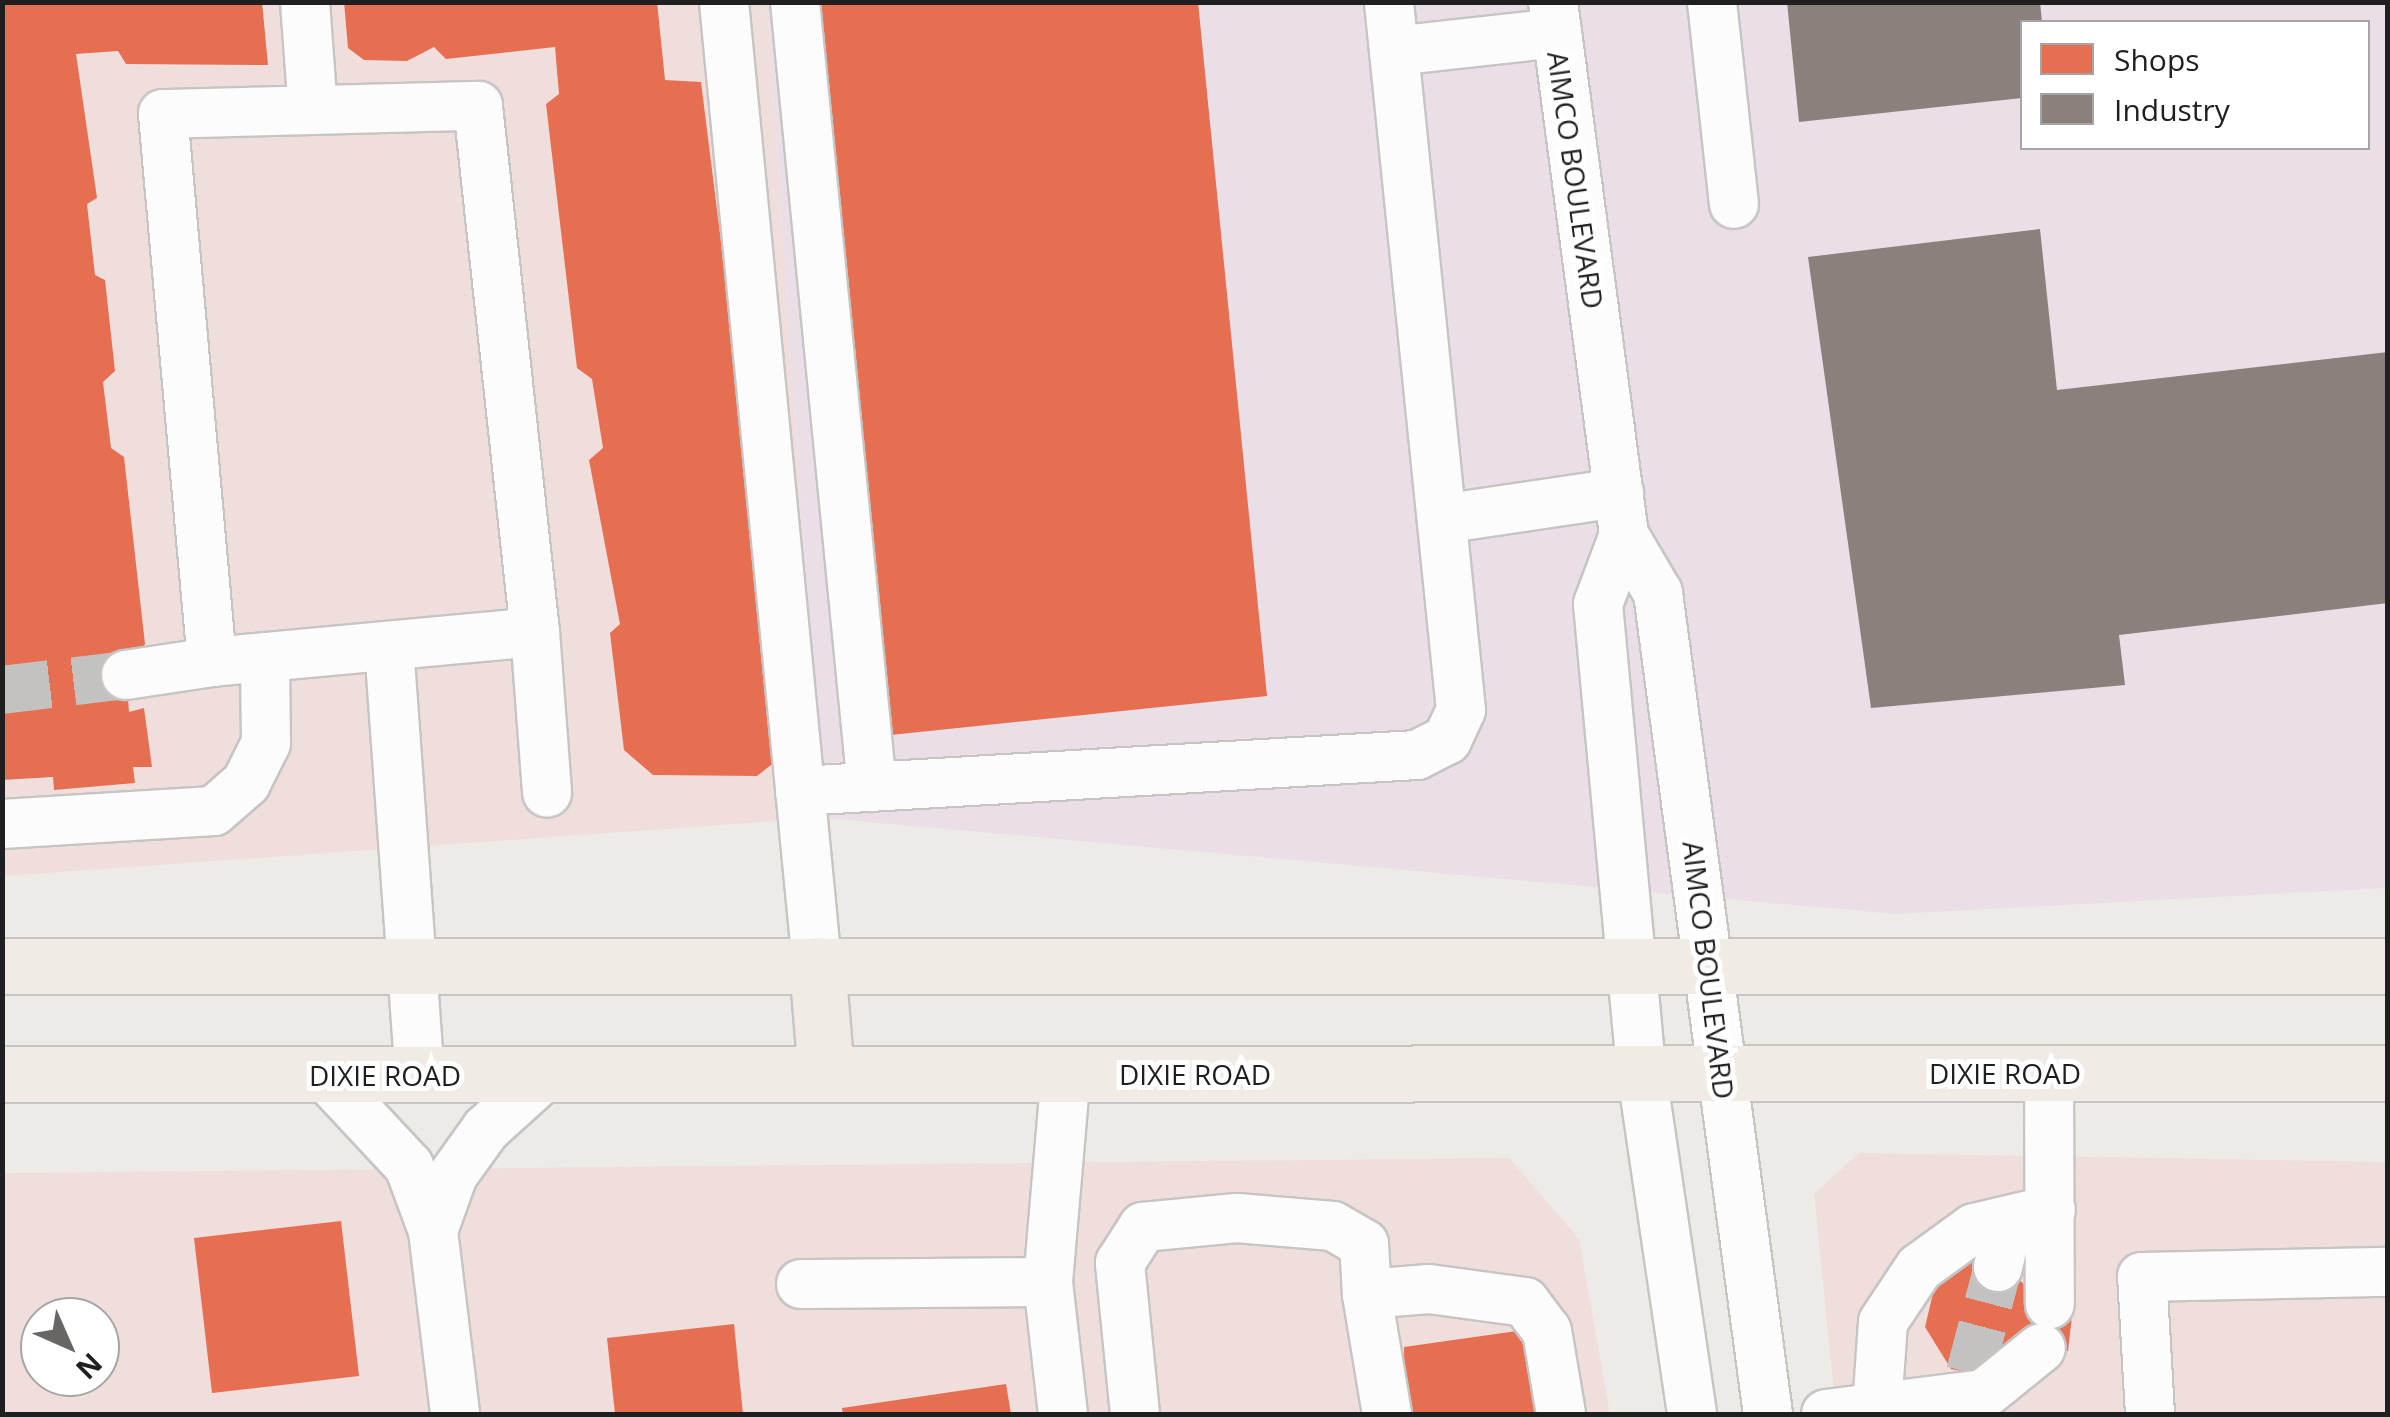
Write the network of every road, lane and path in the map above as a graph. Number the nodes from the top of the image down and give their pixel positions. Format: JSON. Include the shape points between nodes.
{"nodes":[{"id":1,"x":304,"y":2,"type":"edge"},
{"id":2,"x":724,"y":2,"type":"edge"},
{"id":3,"x":795,"y":2,"type":"edge"},
{"id":4,"x":1389,"y":2,"type":"edge"},
{"id":5,"x":1712,"y":2,"type":"edge"},
{"id":6,"x":1555,"y":18,"type":"edge"},
{"id":7,"x":1394,"y":52,"type":"junction"},
{"id":8,"x":314,"y":110,"type":"junction"},
{"id":9,"x":1734,"y":204,"type":"dead end"},
{"id":10,"x":1622,"y":514,"type":"junction"},
{"id":11,"x":1442,"y":520,"type":"junction"},
{"id":12,"x":534,"y":632,"type":"junction"},
{"id":13,"x":389,"y":646,"type":"junction"},
{"id":14,"x":265,"y":658,"type":"junction"},
{"id":15,"x":212,"y":662,"type":"junction"},
{"id":16,"x":126,"y":675,"type":"tunnel mouth"},
{"id":17,"x":872,"y":787,"type":"junction"},
{"id":18,"x":800,"y":791,"type":"junction"},
{"id":19,"x":547,"y":793,"type":"dead end"},
{"id":20,"x":2,"y":824,"type":"edge"},
{"id":21,"x":817,"y":965,"type":"junction"},
{"id":22,"x":2,"y":966,"type":"edge"},
{"id":23,"x":1631,"y":966,"type":"junction"},
{"id":24,"x":2388,"y":966,"type":"edge"},
{"id":25,"x":1710,"y":967,"type":"junction"},
{"id":26,"x":413,"y":970,"type":"junction"},
{"id":27,"x":2388,"y":1072,"type":"edge"},
{"id":28,"x":548,"y":1073,"type":"junction"},
{"id":29,"x":2,"y":1074,"type":"edge"},
{"id":30,"x":826,"y":1074,"type":"junction"},
{"id":31,"x":1066,"y":1074,"type":"junction"},
{"id":32,"x":1722,"y":1074,"type":"junction"},
{"id":33,"x":2050,"y":1074,"type":"junction"},
{"id":34,"x":324,"y":1075,"type":"junction"},
{"id":35,"x":420,"y":1076,"type":"junction"},
{"id":36,"x":1642,"y":1076,"type":"junction"},
{"id":37,"x":2030,"y":1215,"type":"junction"},
{"id":38,"x":433,"y":1231,"type":"junction"},
{"id":39,"x":1998,"y":1268,"type":"tunnel mouth"},
{"id":40,"x":2388,"y":1272,"type":"edge"},
{"id":41,"x":1048,"y":1282,"type":"junction"},
{"id":42,"x":801,"y":1284,"type":"dead end"},
{"id":43,"x":1368,"y":1294,"type":"junction"},
{"id":44,"x":1876,"y":1408,"type":"junction"},
{"id":45,"x":456,"y":1414,"type":"edge"},
{"id":46,"x":1063,"y":1414,"type":"edge"},
{"id":47,"x":1135,"y":1414,"type":"edge"},
{"id":48,"x":1387,"y":1414,"type":"edge"},
{"id":49,"x":1561,"y":1414,"type":"edge"},
{"id":50,"x":1692,"y":1414,"type":"edge"},
{"id":51,"x":1768,"y":1414,"type":"edge"},
{"id":52,"x":1826,"y":1414,"type":"edge"},
{"id":53,"x":2150,"y":1414,"type":"edge"}],
"edges":[{"from":1,"to":8,"type":"street"},
{"from":2,"to":18,"type":"street"},
{"from":3,"to":17,"type":"street"},
{"from":4,"to":7,"type":"street"},
{"from":5,"to":9,"type":"street"},
{"from":6,"to":7,"type":"street"},
{"from":6,"to":10,"type":"street","name":"AIMCO BOULEVARD"},
{"from":7,"to":11,"type":"street"},
{"from":8,"to":12,"type":"street","via":[[478,106]]},
{"from":8,"to":15,"type":"street","via":[[163,114]]},
{"from":10,"to":11,"type":"street"},
{"from":10,"to":23,"type":"street","name":"AIMCO BOULEVARD","via":[[1598,604]]},
{"from":10,"to":25,"type":"street","name":"AIMCO BOULEVARD","via":[[1658,593]]},
{"from":11,"to":17,"type":"street","via":[[1461,710],[1447,740],[1416,755]]},
{"from":12,"to":13,"type":"street"},
{"from":12,"to":19,"type":"street"},
{"from":13,"to":14,"type":"street"},
{"from":13,"to":26,"type":"street"},
{"from":14,"to":15,"type":"street"},
{"from":14,"to":20,"type":"street","via":[[266,742],[246,783],[214,812]]},
{"from":15,"to":16,"type":"street"},
{"from":17,"to":18,"type":"street"},
{"from":18,"to":21,"type":"street"},
{"from":21,"to":23,"type":"main road"},
{"from":21,"to":26,"type":"main road"},
{"from":21,"to":30,"type":"main road"},
{"from":22,"to":26,"type":"main road"},
{"from":23,"to":25,"type":"main road"},
{"from":23,"to":36,"type":"street","name":"AIMCO BOULEVARD"},
{"from":24,"to":25,"type":"main road"},
{"from":25,"to":32,"type":"street","name":"AIMCO BOULEVARD"},
{"from":26,"to":35,"type":"street"},
{"from":27,"to":33,"type":"main road","name":"DIXIE ROAD"},
{"from":28,"to":30,"type":"main road","name":"DIXIE ROAD"},
{"from":28,"to":35,"type":"main road","name":"DIXIE ROAD"},
{"from":28,"to":38,"type":"street","via":[[478,1140],[452,1175]]},
{"from":29,"to":34,"type":"main road","name":"DIXIE ROAD"},
{"from":30,"to":31,"type":"main road","name":"DIXIE ROAD"},
{"from":31,"to":36,"type":"main road","name":"DIXIE ROAD"},
{"from":31,"to":41,"type":"street"},
{"from":32,"to":33,"type":"main road","name":"DIXIE ROAD"},
{"from":32,"to":36,"type":"main road","name":"DIXIE ROAD"},
{"from":32,"to":51,"type":"street","name":"AIMCO BOULEVARD"},
{"from":33,"to":37,"type":"street"},
{"from":34,"to":35,"type":"main road","name":"DIXIE ROAD"},
{"from":34,"to":38,"type":"street","via":[[409,1166]]},
{"from":36,"to":50,"type":"street","name":"AIMCO BOULEVARD"},
{"from":37,"to":39,"type":"street"},
{"from":37,"to":44,"type":"street","via":[[1974,1228],[1919,1268],[1883,1322]]},
{"from":37,"to":44,"type":"street","via":[[2045,1326],[1984,1394],[1966,1385]]},
{"from":38,"to":45,"type":"street"},
{"from":40,"to":53,"type":"street","via":[[2142,1277]]},
{"from":41,"to":42,"type":"street"},
{"from":41,"to":46,"type":"street"},
{"from":43,"to":47,"type":"street","via":[[1364,1244],[1334,1226],[1236,1218],[1143,1226],[1120,1263]]},
{"from":43,"to":48,"type":"street"},
{"from":43,"to":49,"type":"street","via":[[1428,1289],[1525,1302],[1547,1331]]},
{"from":44,"to":52,"type":"street"}]}
